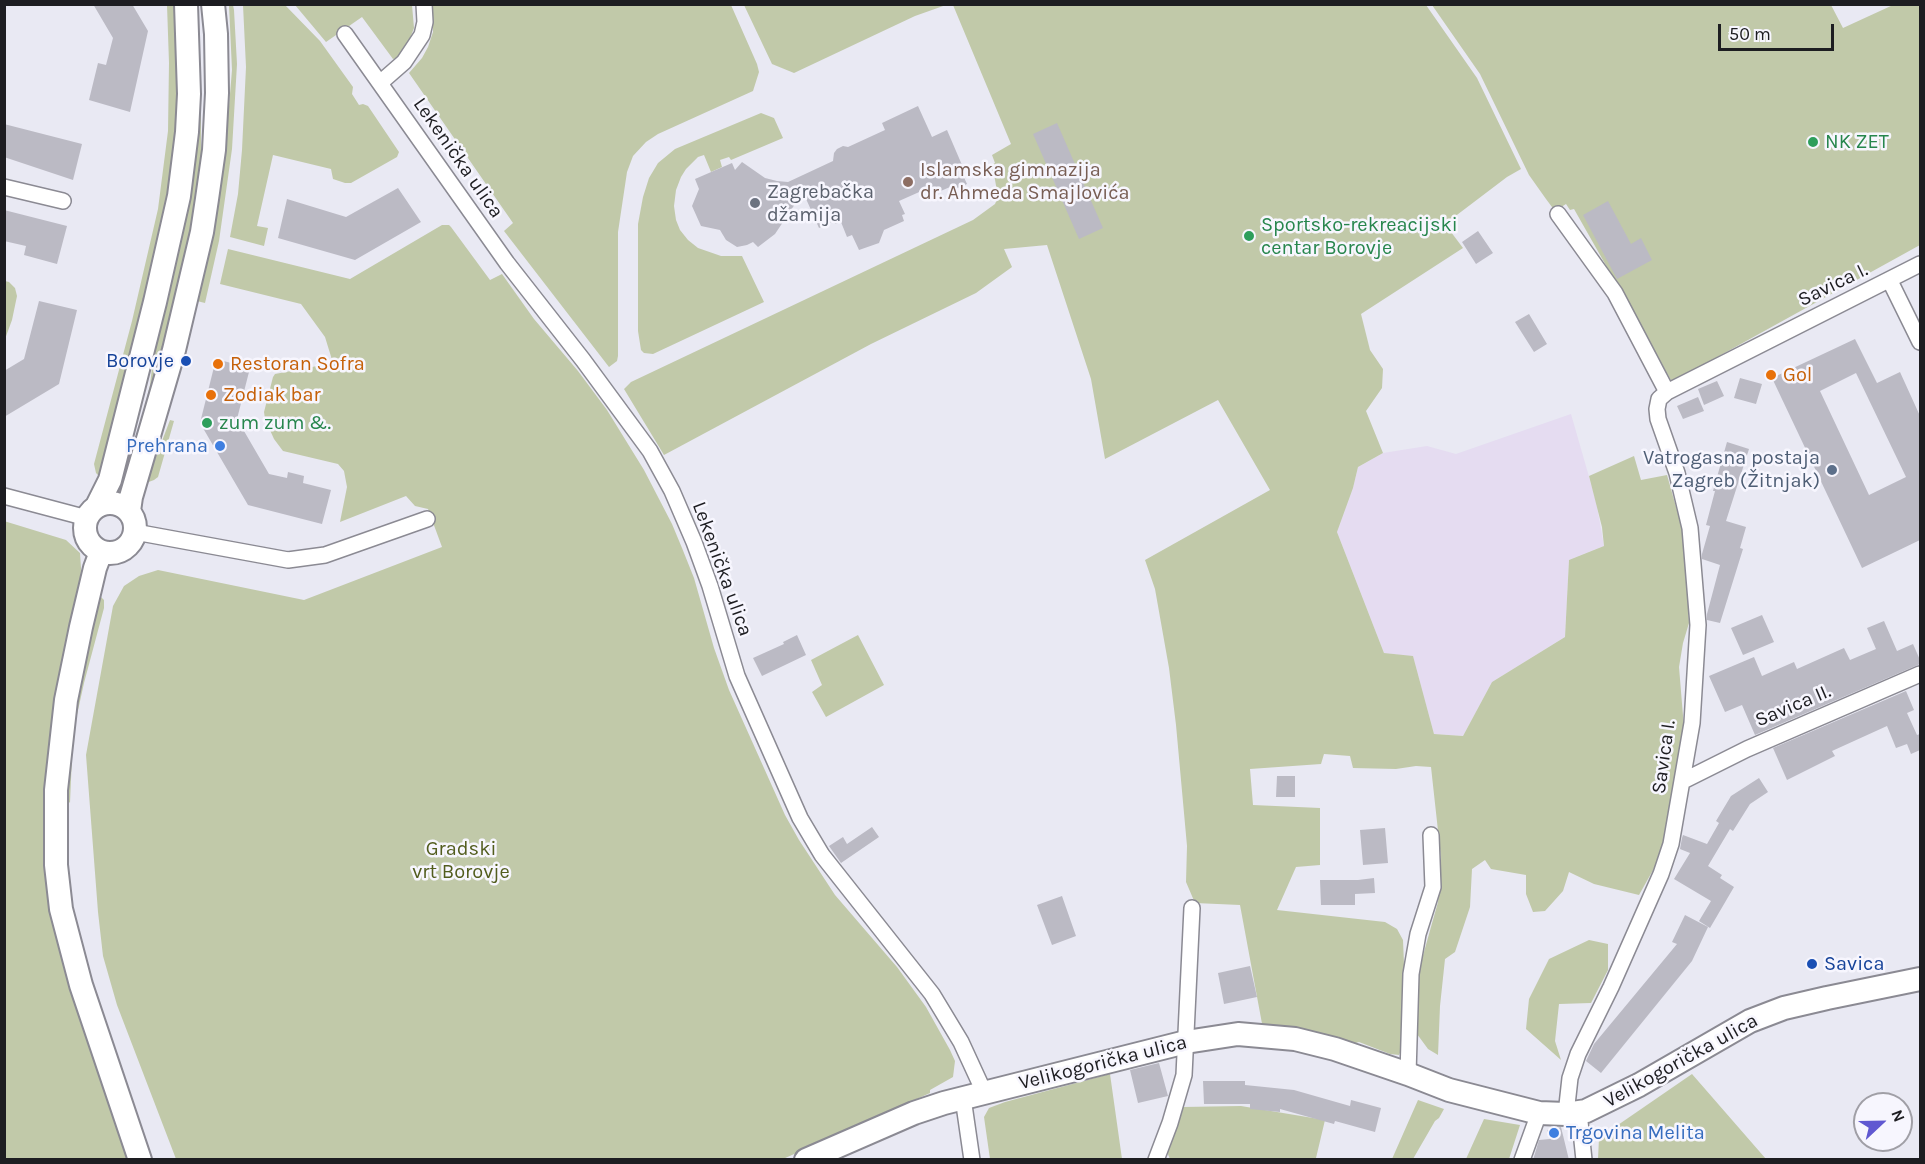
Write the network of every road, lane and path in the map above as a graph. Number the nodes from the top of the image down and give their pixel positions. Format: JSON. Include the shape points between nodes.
{"nodes":[{"id":1,"x":186,"y":4,"type":"edge"},
{"id":2,"x":213,"y":4,"type":"edge"},
{"id":3,"x":424,"y":4,"type":"edge"},
{"id":4,"x":345,"y":34,"type":"dead end"},
{"id":5,"x":380,"y":83,"type":"junction"},
{"id":6,"x":4,"y":187,"type":"edge"},
{"id":7,"x":63,"y":201,"type":"dead end"},
{"id":8,"x":1558,"y":214,"type":"dead end"},
{"id":9,"x":1920,"y":264,"type":"edge"},
{"id":10,"x":1890,"y":280,"type":"junction"},
{"id":11,"x":1920,"y":342,"type":"edge"},
{"id":12,"x":1667,"y":392,"type":"junction"},
{"id":13,"x":4,"y":496,"type":"edge"},
{"id":14,"x":92,"y":512,"type":"junction"},
{"id":15,"x":427,"y":519,"type":"dead end"},
{"id":16,"x":132,"y":522,"type":"junction"},
{"id":17,"x":101,"y":552,"type":"junction"},
{"id":18,"x":1920,"y":674,"type":"edge"},
{"id":19,"x":1683,"y":781,"type":"junction"},
{"id":20,"x":1431,"y":835,"type":"dead end"},
{"id":21,"x":1192,"y":908,"type":"dead end"},
{"id":22,"x":1920,"y":979,"type":"edge"},
{"id":23,"x":1186,"y":1042,"type":"junction"},
{"id":24,"x":1408,"y":1074,"type":"junction"},
{"id":25,"x":973,"y":1095,"type":"junction"},
{"id":26,"x":1539,"y":1113,"type":"junction"},
{"id":27,"x":1572,"y":1113,"type":"junction"},
{"id":28,"x":140,"y":1160,"type":"edge"},
{"id":29,"x":806,"y":1160,"type":"edge"},
{"id":30,"x":972,"y":1160,"type":"edge"},
{"id":31,"x":1156,"y":1160,"type":"edge"},
{"id":32,"x":1522,"y":1160,"type":"edge"},
{"id":33,"x":1584,"y":1160,"type":"edge"}],
"edges":[{"from":1,"to":14,"type":"street","via":[[189,94],[179,196],[110,480]]},
{"from":2,"to":16,"type":"street","via":[[217,93],[214,150],[202,232],[174,350],[131,497]]},
{"from":3,"to":5,"type":"street","via":[[422,35],[404,63]]},
{"from":4,"to":5,"type":"street","name":"Lekenička ulica"},
{"from":5,"to":25,"type":"street","name":"Lekenička ulica","via":[[507,263],[650,451],[694,542],[737,676],[800,818],[822,855],[932,994],[961,1042]]},
{"from":6,"to":7,"type":"street"},
{"from":8,"to":12,"type":"street","via":[[1615,293]]},
{"from":9,"to":10,"type":"street","name":"Savica I."},
{"from":10,"to":11,"type":"street"},
{"from":10,"to":12,"type":"street","name":"Savica I."},
{"from":12,"to":19,"type":"street","name":"Savica I.","via":[[1659,399],[1658,419],[1685,501],[1698,625],[1692,723]]},
{"from":13,"to":14,"type":"street"},
{"from":14,"to":16,"type":"street","via":[[105,503],[114,503],[122,506]]},
{"from":14,"to":17,"type":"street","via":[[85,534]]},
{"from":15,"to":16,"type":"street","via":[[326,555],[288,560]]},
{"from":16,"to":17,"type":"street","via":[[129,546],[116,553]]},
{"from":17,"to":28,"type":"street","via":[[66,700],[56,790],[56,865],[61,909],[81,984]]},
{"from":18,"to":19,"type":"street","name":"Savica II."},
{"from":19,"to":27,"type":"street","name":"Savica I.","via":[[1661,874],[1578,1054],[1570,1078]]},
{"from":20,"to":24,"type":"street","via":[[1433,887],[1418,934],[1411,974]]},
{"from":21,"to":23,"type":"street"},
{"from":22,"to":27,"type":"street","name":"Velikogorička ulica","via":[[1816,1000],[1750,1021],[1621,1095]]},
{"from":23,"to":24,"type":"street","name":"Velikogorička ulica","via":[[1238,1034],[1295,1039],[1335,1048]]},
{"from":23,"to":25,"type":"street","name":"Velikogorička ulica"},
{"from":23,"to":31,"type":"street","via":[[1184,1075]]},
{"from":24,"to":26,"type":"street","name":"Velikogorička ulica","via":[[1449,1090]]},
{"from":25,"to":29,"type":"street","name":"Velikogorička ulica","via":[[914,1113]]},
{"from":25,"to":30,"type":"street","name":"Lekenička ulica"},
{"from":26,"to":27,"type":"street","name":"Velikogorička ulica"},
{"from":26,"to":32,"type":"street"},
{"from":27,"to":33,"type":"street","name":"Savica I."}]}
